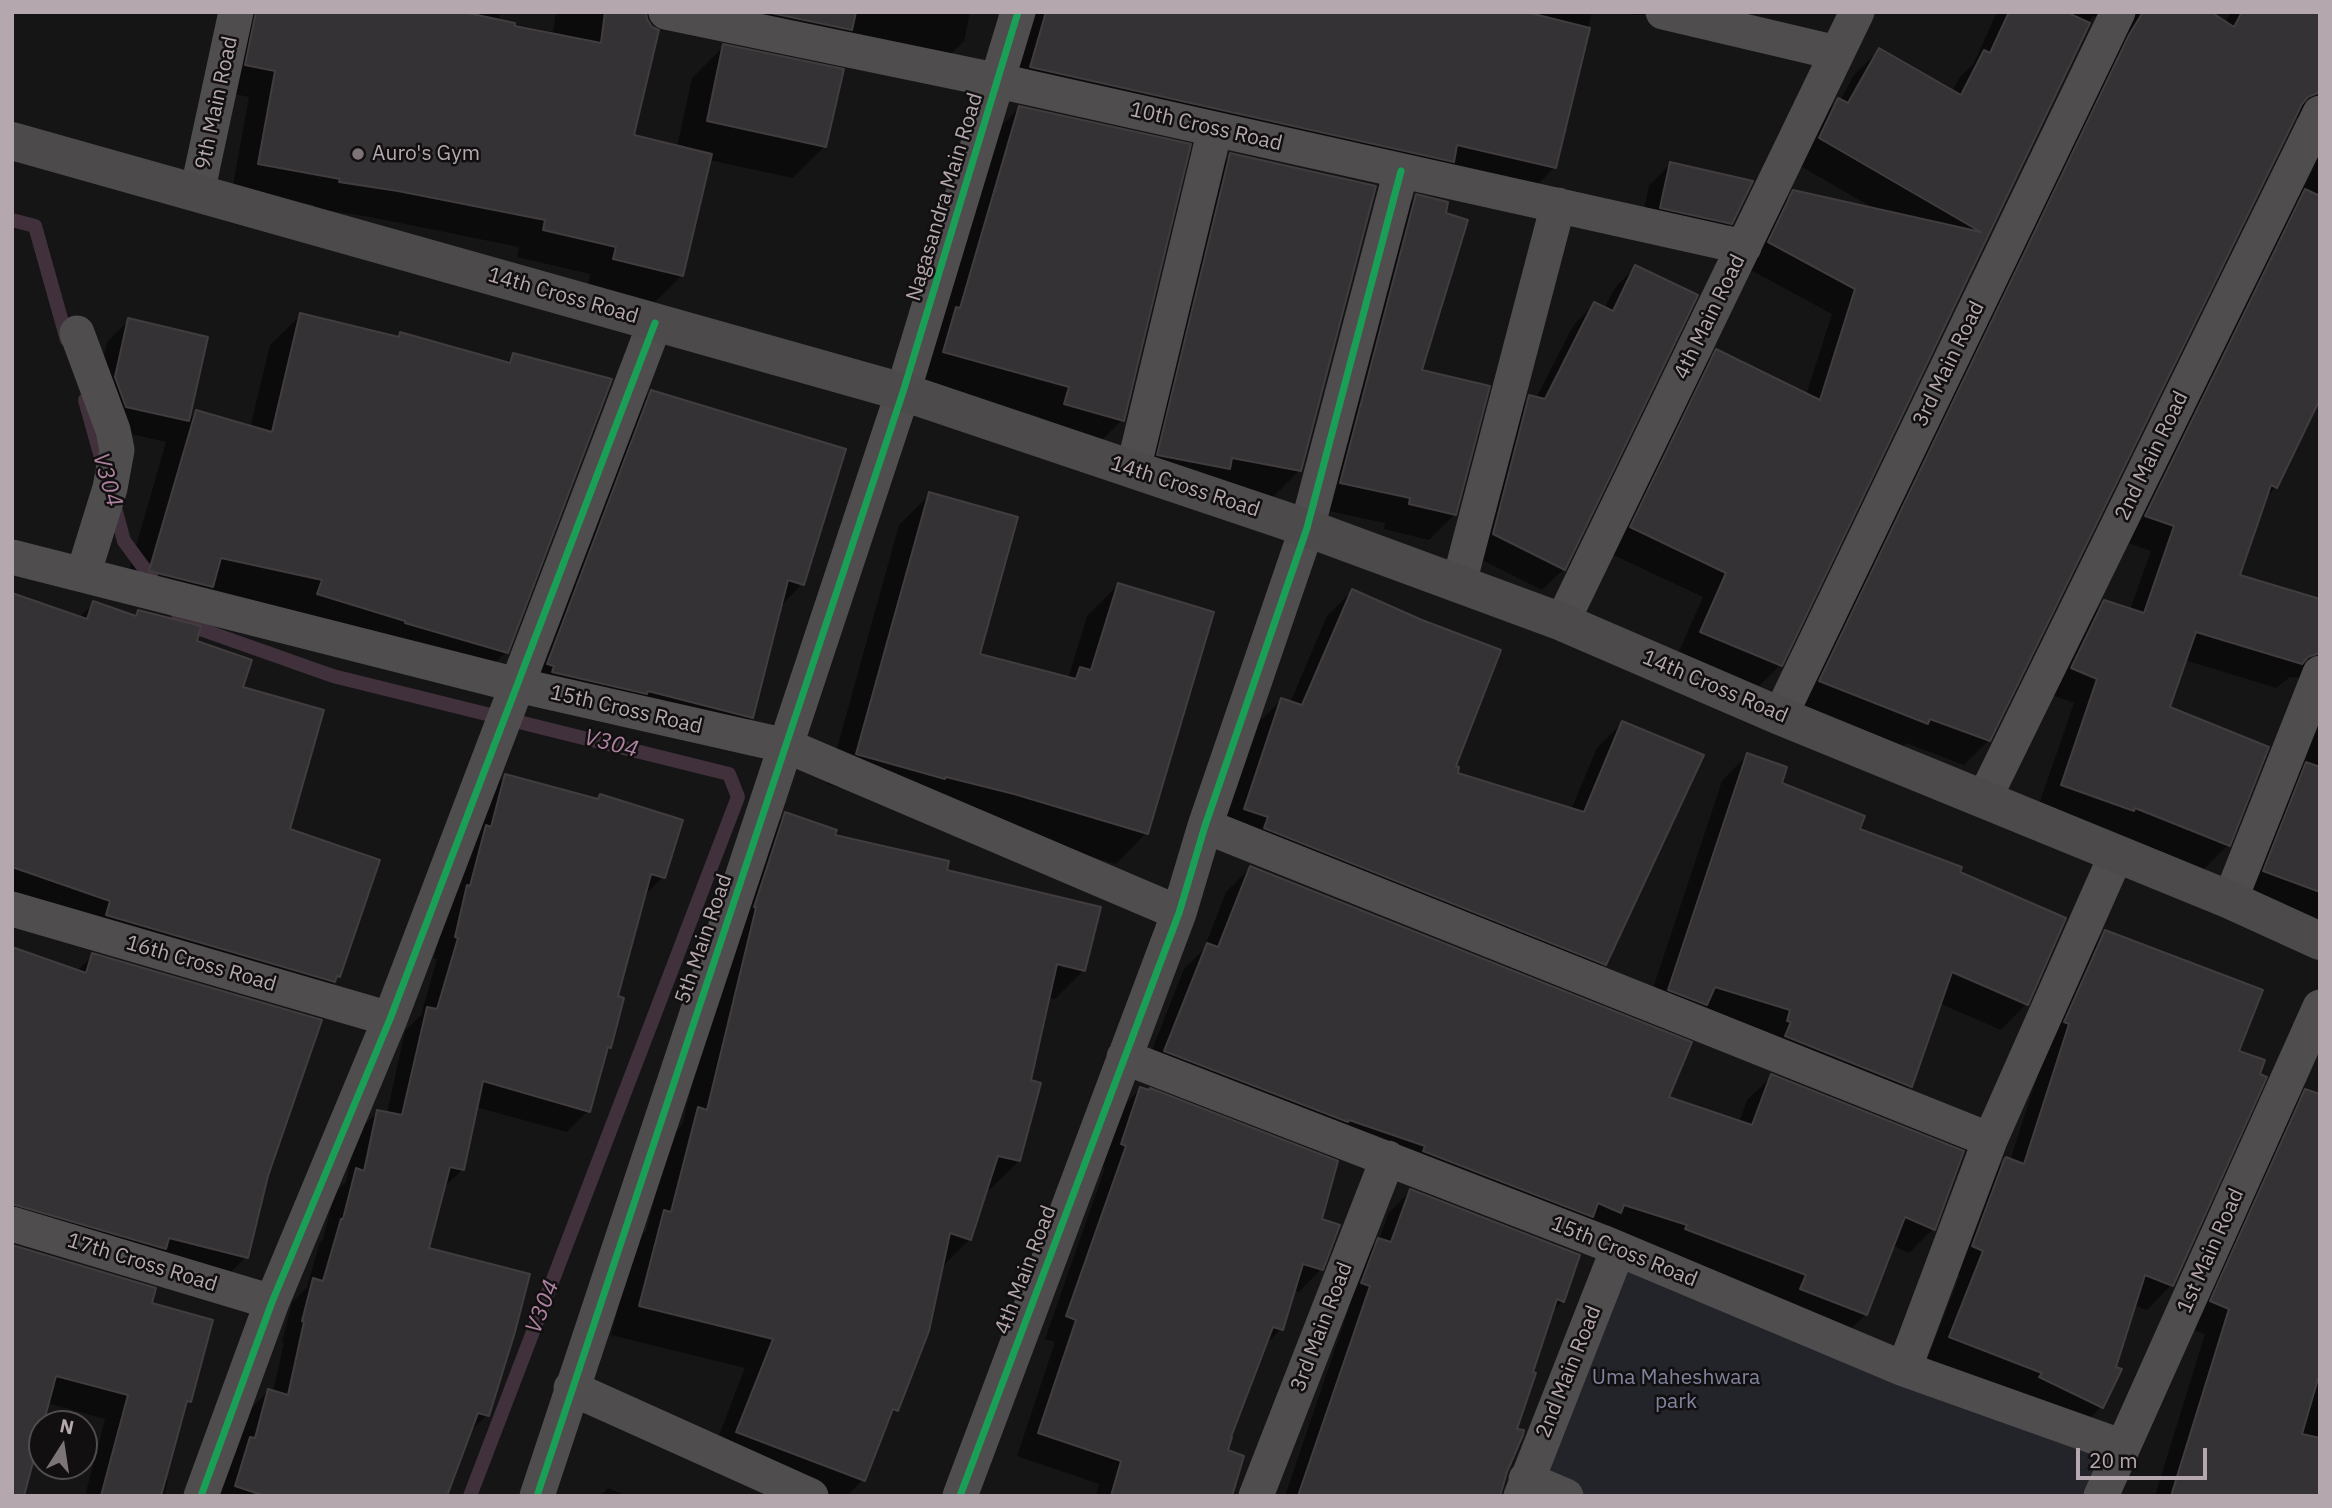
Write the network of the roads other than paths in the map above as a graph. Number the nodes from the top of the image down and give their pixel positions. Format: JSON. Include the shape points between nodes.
{"nodes":[{"id":1,"x":236,"y":12,"type":"edge"},
{"id":2,"x":666,"y":12,"type":"edge"},
{"id":3,"x":1018,"y":12,"type":"edge"},
{"id":4,"x":1663,"y":12,"type":"edge"},
{"id":5,"x":1857,"y":12,"type":"edge"},
{"id":6,"x":2118,"y":12,"type":"edge"},
{"id":7,"x":1837,"y":53,"type":"junction"},
{"id":8,"x":999,"y":81,"type":"junction"},
{"id":9,"x":2320,"y":113,"type":"edge"},
{"id":10,"x":1216,"y":129,"type":"junction"},
{"id":11,"x":12,"y":141,"type":"edge"},
{"id":12,"x":1401,"y":171,"type":"junction"},
{"id":13,"x":197,"y":193,"type":"junction"},
{"id":14,"x":1558,"y":205,"type":"junction"},
{"id":15,"x":1744,"y":247,"type":"junction"},
{"id":16,"x":655,"y":323,"type":"junction"},
{"id":17,"x":77,"y":333,"type":"dead end"},
{"id":18,"x":903,"y":392,"type":"junction"},
{"id":19,"x":1133,"y":470,"type":"junction"},
{"id":20,"x":1307,"y":528,"type":"junction"},
{"id":21,"x":12,"y":557,"type":"edge"},
{"id":22,"x":83,"y":575,"type":"junction"},
{"id":23,"x":1459,"y":583,"type":"junction"},
{"id":24,"x":1562,"y":622,"type":"junction"},
{"id":25,"x":2320,"y":673,"type":"edge"},
{"id":26,"x":517,"y":685,"type":"junction"},
{"id":27,"x":1780,"y":716,"type":"junction"},
{"id":28,"x":787,"y":747,"type":"junction"},
{"id":29,"x":1984,"y":799,"type":"junction"},
{"id":30,"x":1205,"y":826,"type":"junction"},
{"id":31,"x":2117,"y":853,"type":"junction"},
{"id":32,"x":2230,"y":900,"type":"junction"},
{"id":33,"x":12,"y":909,"type":"edge"},
{"id":34,"x":1179,"y":913,"type":"junction"},
{"id":35,"x":2320,"y":941,"type":"edge"},
{"id":36,"x":2320,"y":1007,"type":"edge"},
{"id":37,"x":390,"y":1019,"type":"junction"},
{"id":38,"x":1124,"y":1057,"type":"junction"},
{"id":39,"x":1990,"y":1140,"type":"junction"},
{"id":40,"x":1388,"y":1158,"type":"junction"},
{"id":41,"x":12,"y":1224,"type":"edge"},
{"id":42,"x":1618,"y":1249,"type":"junction"},
{"id":43,"x":272,"y":1302,"type":"junction"},
{"id":44,"x":1904,"y":1369,"type":"junction"},
{"id":45,"x":571,"y":1388,"type":"junction"},
{"id":46,"x":2123,"y":1447,"type":"junction"},
{"id":47,"x":1524,"y":1487,"type":"edge"},
{"id":48,"x":201,"y":1496,"type":"edge"},
{"id":49,"x":537,"y":1496,"type":"edge"},
{"id":50,"x":811,"y":1496,"type":"edge"},
{"id":51,"x":960,"y":1496,"type":"edge"},
{"id":52,"x":1256,"y":1496,"type":"edge"},
{"id":53,"x":1566,"y":1496,"type":"edge"},
{"id":54,"x":2101,"y":1496,"type":"edge"}],
"edges":[{"from":1,"to":13,"type":"street","name":"9th Main Road"},
{"from":2,"to":8,"type":"street","name":"10th Cross Road"},
{"from":3,"to":8,"type":"street","name":"Nagasandra Main Road"},
{"from":4,"to":7,"type":"street"},
{"from":5,"to":7,"type":"street","name":"4th Main Road"},
{"from":6,"to":27,"type":"street","name":"3rd Main Road"},
{"from":7,"to":15,"type":"street","name":"4th Main Road"},
{"from":8,"to":10,"type":"street","name":"10th Cross Road"},
{"from":8,"to":18,"type":"street","name":"Nagasandra Main Road"},
{"from":9,"to":29,"type":"street","name":"2nd Main Road"},
{"from":10,"to":12,"type":"street","name":"10th Cross Road"},
{"from":10,"to":19,"type":"street"},
{"from":11,"to":13,"type":"main road","name":"14th Cross Road"},
{"from":12,"to":14,"type":"street","name":"10th Cross Road"},
{"from":12,"to":20,"type":"street","name":"4th Main Road"},
{"from":13,"to":16,"type":"main road","name":"14th Cross Road"},
{"from":14,"to":15,"type":"street","name":"10th Cross Road"},
{"from":14,"to":23,"type":"street"},
{"from":15,"to":24,"type":"street","name":"4th Main Road"},
{"from":16,"to":18,"type":"main road","name":"14th Cross Road"},
{"from":16,"to":26,"type":"street"},
{"from":17,"to":22,"type":"street","via":[[117,450]]},
{"from":18,"to":19,"type":"main road","name":"14th Cross Road"},
{"from":18,"to":28,"type":"street","name":"5th Main Road"},
{"from":19,"to":20,"type":"main road","name":"14th Cross Road"},
{"from":20,"to":23,"type":"main road","name":"14th Cross Road"},
{"from":20,"to":30,"type":"street","name":"4th Main Road"},
{"from":21,"to":22,"type":"street","name":"15th Cross Road"},
{"from":22,"to":26,"type":"street","name":"15th Cross Road"},
{"from":23,"to":24,"type":"main road","name":"14th Cross Road"},
{"from":24,"to":27,"type":"main road","name":"14th Cross Road"},
{"from":25,"to":32,"type":"street"},
{"from":26,"to":28,"type":"street","name":"15th Cross Road"},
{"from":26,"to":37,"type":"street"},
{"from":27,"to":29,"type":"main road","name":"14th Cross Road"},
{"from":28,"to":34,"type":"street","name":"15th Cross Road"},
{"from":28,"to":45,"type":"street","name":"5th Main Road"},
{"from":29,"to":31,"type":"main road","name":"14th Cross Road"},
{"from":30,"to":34,"type":"street","name":"4th Main Road"},
{"from":30,"to":39,"type":"street"},
{"from":31,"to":32,"type":"main road","name":"14th Cross Road"},
{"from":31,"to":39,"type":"street"},
{"from":32,"to":35,"type":"main road","name":"14th Cross Road"},
{"from":33,"to":37,"type":"street","name":"16th Cross Road"},
{"from":34,"to":38,"type":"street","name":"4th Main Road"},
{"from":36,"to":46,"type":"street","name":"1st Main Road"},
{"from":37,"to":43,"type":"street"},
{"from":38,"to":40,"type":"street","name":"15th Cross Road"},
{"from":38,"to":51,"type":"street","name":"4th Main Road"},
{"from":39,"to":44,"type":"street"},
{"from":40,"to":42,"type":"street","name":"15th Cross Road"},
{"from":40,"to":52,"type":"street","name":"3rd Main Road"},
{"from":41,"to":43,"type":"street","name":"17th Cross Road"},
{"from":42,"to":44,"type":"street","name":"15th Cross Road"},
{"from":42,"to":47,"type":"street","name":"2nd Main Road"},
{"from":43,"to":48,"type":"street"},
{"from":44,"to":46,"type":"street","name":"15th Cross Road"},
{"from":45,"to":49,"type":"street","name":"5th Main Road"},
{"from":45,"to":50,"type":"street"},
{"from":46,"to":54,"type":"street","name":"1st Main Road"},
{"from":47,"to":53,"type":"street"}]}
